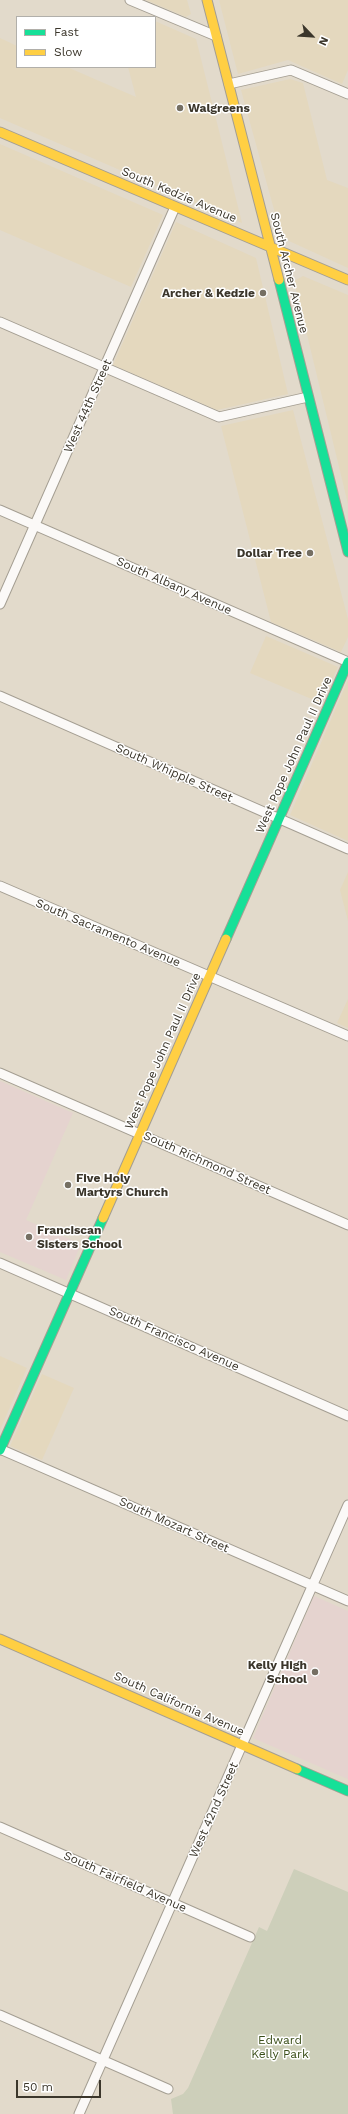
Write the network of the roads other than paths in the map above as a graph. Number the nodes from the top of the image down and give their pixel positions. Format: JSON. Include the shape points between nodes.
{"nodes":[{"id":1,"x":130,"y":0,"type":"edge"},
{"id":2,"x":207,"y":0,"type":"edge"},
{"id":3,"x":216,"y":36,"type":"junction"},
{"id":4,"x":229,"y":84,"type":"junction"},
{"id":5,"x":348,"y":94,"type":"edge"},
{"id":6,"x":0,"y":132,"type":"edge"},
{"id":7,"x":176,"y":207,"type":"junction"},
{"id":8,"x":269,"y":247,"type":"junction"},
{"id":9,"x":348,"y":280,"type":"edge"},
{"id":10,"x":0,"y":322,"type":"edge"},
{"id":11,"x":105,"y":368,"type":"junction"},
{"id":12,"x":308,"y":397,"type":"junction"},
{"id":13,"x":0,"y":510,"type":"edge"},
{"id":14,"x":35,"y":526,"type":"junction"},
{"id":15,"x":348,"y":552,"type":"edge"},
{"id":16,"x":0,"y":604,"type":"edge"},
{"id":17,"x":348,"y":662,"type":"edge"},
{"id":18,"x":0,"y":696,"type":"edge"},
{"id":19,"x":279,"y":818,"type":"junction"},
{"id":20,"x":348,"y":849,"type":"edge"},
{"id":21,"x":0,"y":886,"type":"edge"},
{"id":22,"x":209,"y":977,"type":"junction"},
{"id":23,"x":348,"y":1036,"type":"edge"},
{"id":24,"x":0,"y":1073,"type":"edge"},
{"id":25,"x":140,"y":1134,"type":"junction"},
{"id":26,"x":348,"y":1225,"type":"edge"},
{"id":27,"x":0,"y":1263,"type":"edge"},
{"id":28,"x":69,"y":1293,"type":"junction"},
{"id":29,"x":348,"y":1416,"type":"edge"},
{"id":30,"x":0,"y":1449,"type":"edge"},
{"id":31,"x":348,"y":1505,"type":"edge"},
{"id":32,"x":312,"y":1586,"type":"junction"},
{"id":33,"x":348,"y":1601,"type":"edge"},
{"id":34,"x":0,"y":1639,"type":"edge"},
{"id":35,"x":242,"y":1745,"type":"junction"},
{"id":36,"x":348,"y":1791,"type":"edge"},
{"id":37,"x":0,"y":1827,"type":"edge"},
{"id":38,"x":172,"y":1903,"type":"junction"},
{"id":39,"x":250,"y":1937,"type":"dead end"},
{"id":40,"x":0,"y":2014,"type":"edge"},
{"id":41,"x":103,"y":2060,"type":"junction"},
{"id":42,"x":168,"y":2089,"type":"dead end"},
{"id":43,"x":79,"y":2114,"type":"edge"}],
"edges":[{"from":1,"to":3,"type":"street"},
{"from":2,"to":3,"type":"main road","name":"South Archer Avenue"},
{"from":3,"to":4,"type":"main road","name":"South Archer Avenue"},
{"from":4,"to":5,"type":"street","via":[[291,70]]},
{"from":4,"to":8,"type":"main road","name":"South Archer Avenue"},
{"from":6,"to":7,"type":"main road","name":"South Kedzie Avenue"},
{"from":7,"to":8,"type":"main road","name":"South Kedzie Avenue"},
{"from":7,"to":11,"type":"street","name":"West 44th Street"},
{"from":8,"to":9,"type":"main road","name":"South Kedzie Avenue"},
{"from":8,"to":12,"type":"main road","name":"South Archer Avenue"},
{"from":10,"to":11,"type":"street"},
{"from":11,"to":12,"type":"street","via":[[219,417]]},
{"from":11,"to":14,"type":"street","name":"West 44th Street"},
{"from":12,"to":15,"type":"main road","name":"South Archer Avenue"},
{"from":13,"to":14,"type":"street","name":"South Albany Avenue"},
{"from":14,"to":16,"type":"street","name":"West 44th Street"},
{"from":14,"to":17,"type":"street","name":"South Albany Avenue"},
{"from":17,"to":19,"type":"main road","name":"West Pope John Paul II Drive"},
{"from":18,"to":19,"type":"street","name":"South Whipple Street"},
{"from":19,"to":20,"type":"street","name":"South Whipple Street"},
{"from":19,"to":22,"type":"main road","name":"West Pope John Paul II Drive"},
{"from":21,"to":22,"type":"street","name":"South Sacramento Avenue"},
{"from":22,"to":23,"type":"street","name":"South Sacramento Avenue"},
{"from":22,"to":25,"type":"main road","name":"West Pope John Paul II Drive"},
{"from":24,"to":25,"type":"street","name":"South Richmond Street"},
{"from":25,"to":26,"type":"street","name":"South Richmond Street"},
{"from":25,"to":28,"type":"main road","name":"West Pope John Paul II Drive"},
{"from":27,"to":28,"type":"street","name":"South Francisco Avenue"},
{"from":28,"to":29,"type":"street","name":"South Francisco Avenue"},
{"from":28,"to":30,"type":"main road","name":"West Pope John Paul II Drive"},
{"from":30,"to":32,"type":"street","name":"South Mozart Street"},
{"from":31,"to":32,"type":"street","name":"West 42nd Street"},
{"from":32,"to":33,"type":"street","name":"South Mozart Street"},
{"from":32,"to":35,"type":"street","name":"West 42nd Street"},
{"from":34,"to":35,"type":"main road","name":"South California Avenue"},
{"from":35,"to":36,"type":"main road","name":"South California Avenue"},
{"from":35,"to":38,"type":"street","name":"West 42nd Street"},
{"from":37,"to":38,"type":"street","name":"South Fairfield Avenue"},
{"from":38,"to":39,"type":"street","name":"South Fairfield Avenue"},
{"from":38,"to":41,"type":"street","name":"West 42nd Street"},
{"from":40,"to":41,"type":"street"},
{"from":41,"to":42,"type":"street"},
{"from":41,"to":43,"type":"street","name":"West 42nd Street"}]}
